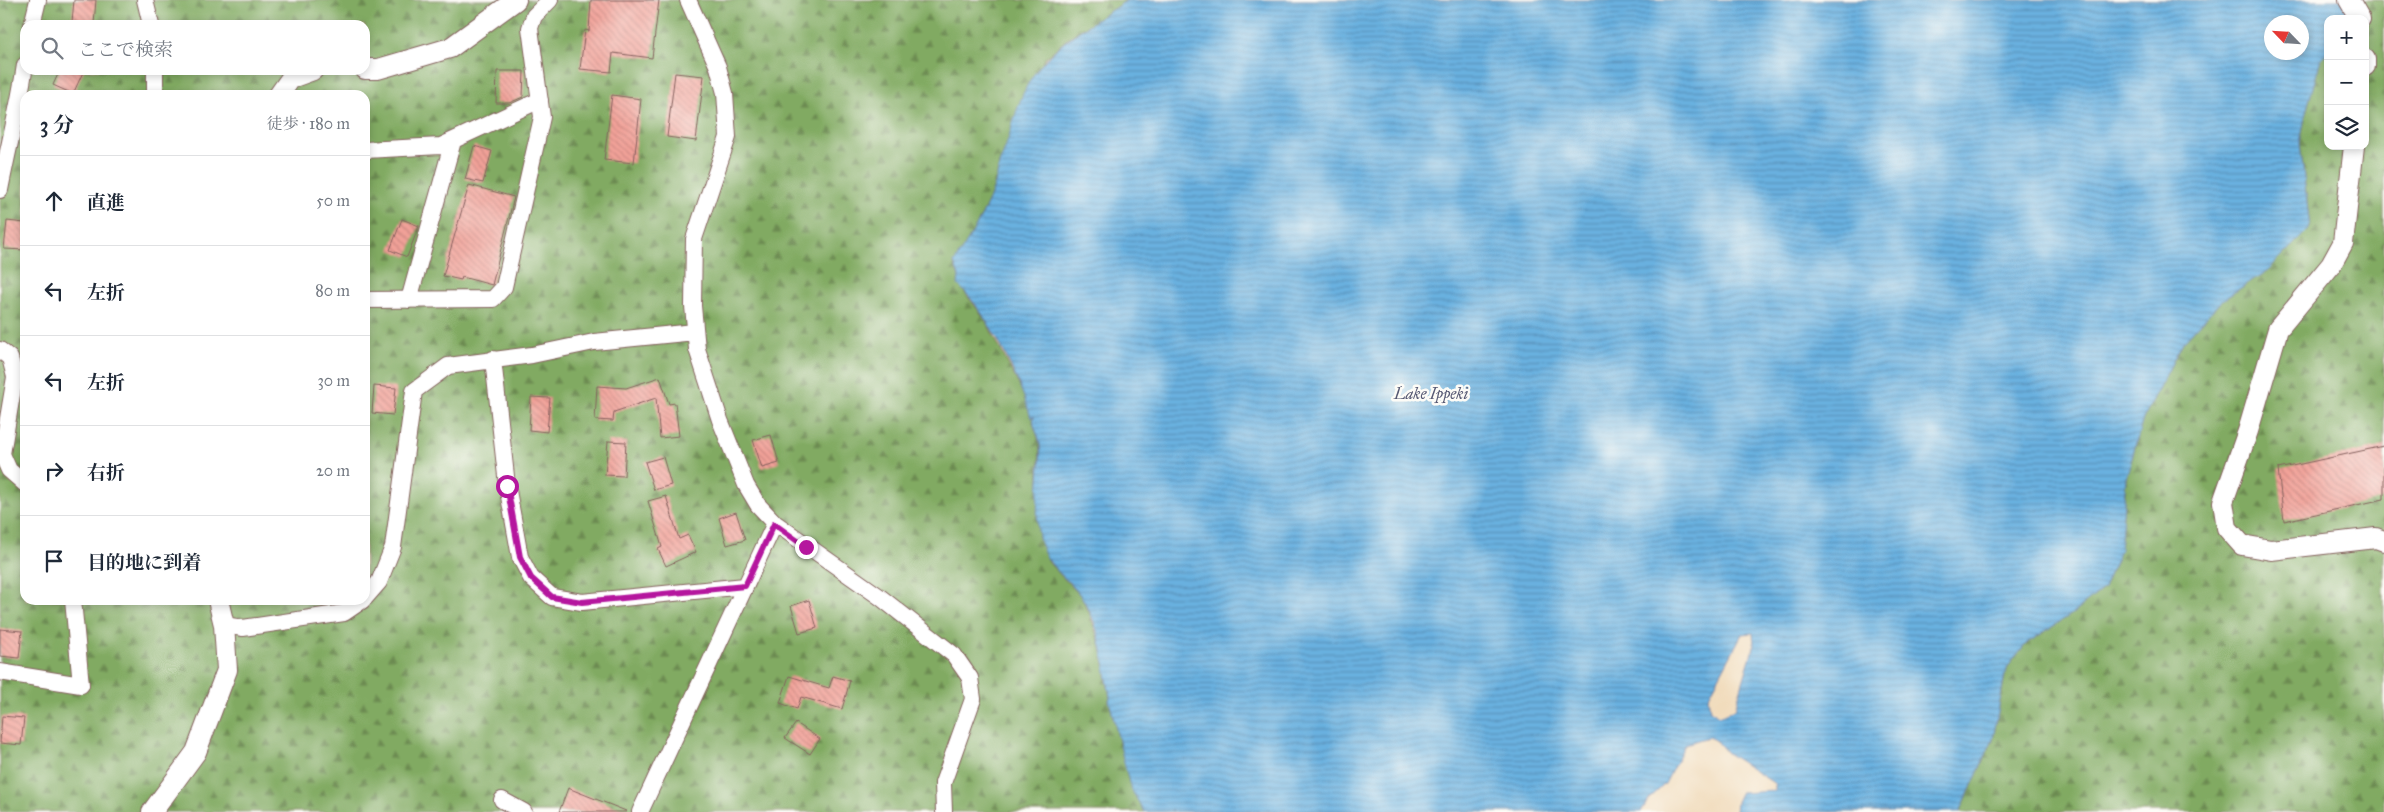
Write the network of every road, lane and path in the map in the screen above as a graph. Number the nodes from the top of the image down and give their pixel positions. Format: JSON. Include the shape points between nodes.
{"nodes":[{"id":1,"x":38,"y":0,"type":"edge"},
{"id":2,"x":145,"y":0,"type":"edge"},
{"id":3,"x":516,"y":0,"type":"edge"},
{"id":4,"x":550,"y":0,"type":"edge"},
{"id":5,"x":688,"y":0,"type":"edge"},
{"id":6,"x":2348,"y":0,"type":"edge"},
{"id":7,"x":2357,"y":15,"type":"edge"},
{"id":8,"x":33,"y":20,"type":"edge"},
{"id":9,"x":150,"y":20,"type":"edge"},
{"id":10,"x":370,"y":69,"type":"edge"},
{"id":11,"x":24,"y":75,"type":"edge"},
{"id":12,"x":155,"y":75,"type":"edge"},
{"id":13,"x":299,"y":75,"type":"edge"},
{"id":14,"x":21,"y":90,"type":"edge"},
{"id":15,"x":155,"y":90,"type":"edge"},
{"id":16,"x":283,"y":90,"type":"edge"},
{"id":17,"x":20,"y":100,"type":"edge"},
{"id":18,"x":540,"y":100,"type":"junction"},
{"id":19,"x":453,"y":141,"type":"junction"},
{"id":20,"x":370,"y":150,"type":"edge"},
{"id":21,"x":2354,"y":150,"type":"edge"},
{"id":22,"x":0,"y":190,"type":"edge"},
{"id":23,"x":370,"y":300,"type":"edge"},
{"id":24,"x":409,"y":300,"type":"junction"},
{"id":25,"x":695,"y":332,"type":"junction"},
{"id":26,"x":0,"y":350,"type":"edge"},
{"id":27,"x":493,"y":359,"type":"junction"},
{"id":28,"x":20,"y":480,"type":"edge"},
{"id":29,"x":774,"y":524,"type":"junction"},
{"id":30,"x":2384,"y":541,"type":"edge"},
{"id":31,"x":745,"y":586,"type":"junction"},
{"id":32,"x":370,"y":592,"type":"edge"},
{"id":33,"x":73,"y":605,"type":"edge"},
{"id":34,"x":219,"y":605,"type":"edge"},
{"id":35,"x":355,"y":605,"type":"edge"},
{"id":36,"x":224,"y":625,"type":"junction"},
{"id":37,"x":0,"y":672,"type":"edge"},
{"id":38,"x":502,"y":800,"type":"dead end"},
{"id":39,"x":152,"y":812,"type":"edge"},
{"id":40,"x":524,"y":812,"type":"edge"},
{"id":41,"x":640,"y":812,"type":"edge"},
{"id":42,"x":944,"y":812,"type":"edge"}],
"edges":[{"from":1,"to":8,"type":"street"},
{"from":2,"to":9,"type":"street"},
{"from":3,"to":10,"type":"street","via":[[450,48]]},
{"from":4,"to":18,"type":"street","via":[[534,16],[530,28]]},
{"from":5,"to":25,"type":"street","via":[[718,66],[725,93],[728,137],[694,239]]},
{"from":6,"to":7,"type":"street"},
{"from":11,"to":14,"type":"street"},
{"from":12,"to":15,"type":"street"},
{"from":13,"to":16,"type":"street","via":[[291,78]]},
{"from":17,"to":22,"type":"street"},
{"from":18,"to":19,"type":"street"},
{"from":18,"to":24,"type":"street","via":[[542,117],[504,287],[493,299]]},
{"from":19,"to":20,"type":"street","via":[[441,146]]},
{"from":19,"to":24,"type":"street"},
{"from":21,"to":30,"type":"street","via":[[2343,243],[2331,265],[2278,329],[2223,502],[2227,528],[2242,545],[2271,550],[2366,539]]},
{"from":23,"to":24,"type":"street"},
{"from":25,"to":27,"type":"street","via":[[594,342],[532,356]]},
{"from":25,"to":29,"type":"street","via":[[696,349],[743,477],[758,505]]},
{"from":26,"to":28,"type":"street","via":[[10,358],[15,377],[2,454],[9,470]]},
{"from":27,"to":31,"type":"street","via":[[507,486],[520,557],[531,578],[552,597],[582,602]]},
{"from":27,"to":32,"type":"street","via":[[448,366],[414,391],[393,548],[379,582]]},
{"from":29,"to":31,"type":"street"},
{"from":29,"to":42,"type":"street","via":[[880,597],[954,655],[970,678],[973,699],[942,783]]},
{"from":31,"to":41,"type":"street"},
{"from":33,"to":37,"type":"street","via":[[81,685]]},
{"from":34,"to":36,"type":"street"},
{"from":35,"to":36,"type":"street","via":[[344,613],[243,628]]},
{"from":36,"to":39,"type":"street","via":[[227,670],[196,752]]},
{"from":38,"to":40,"type":"street"}]}
